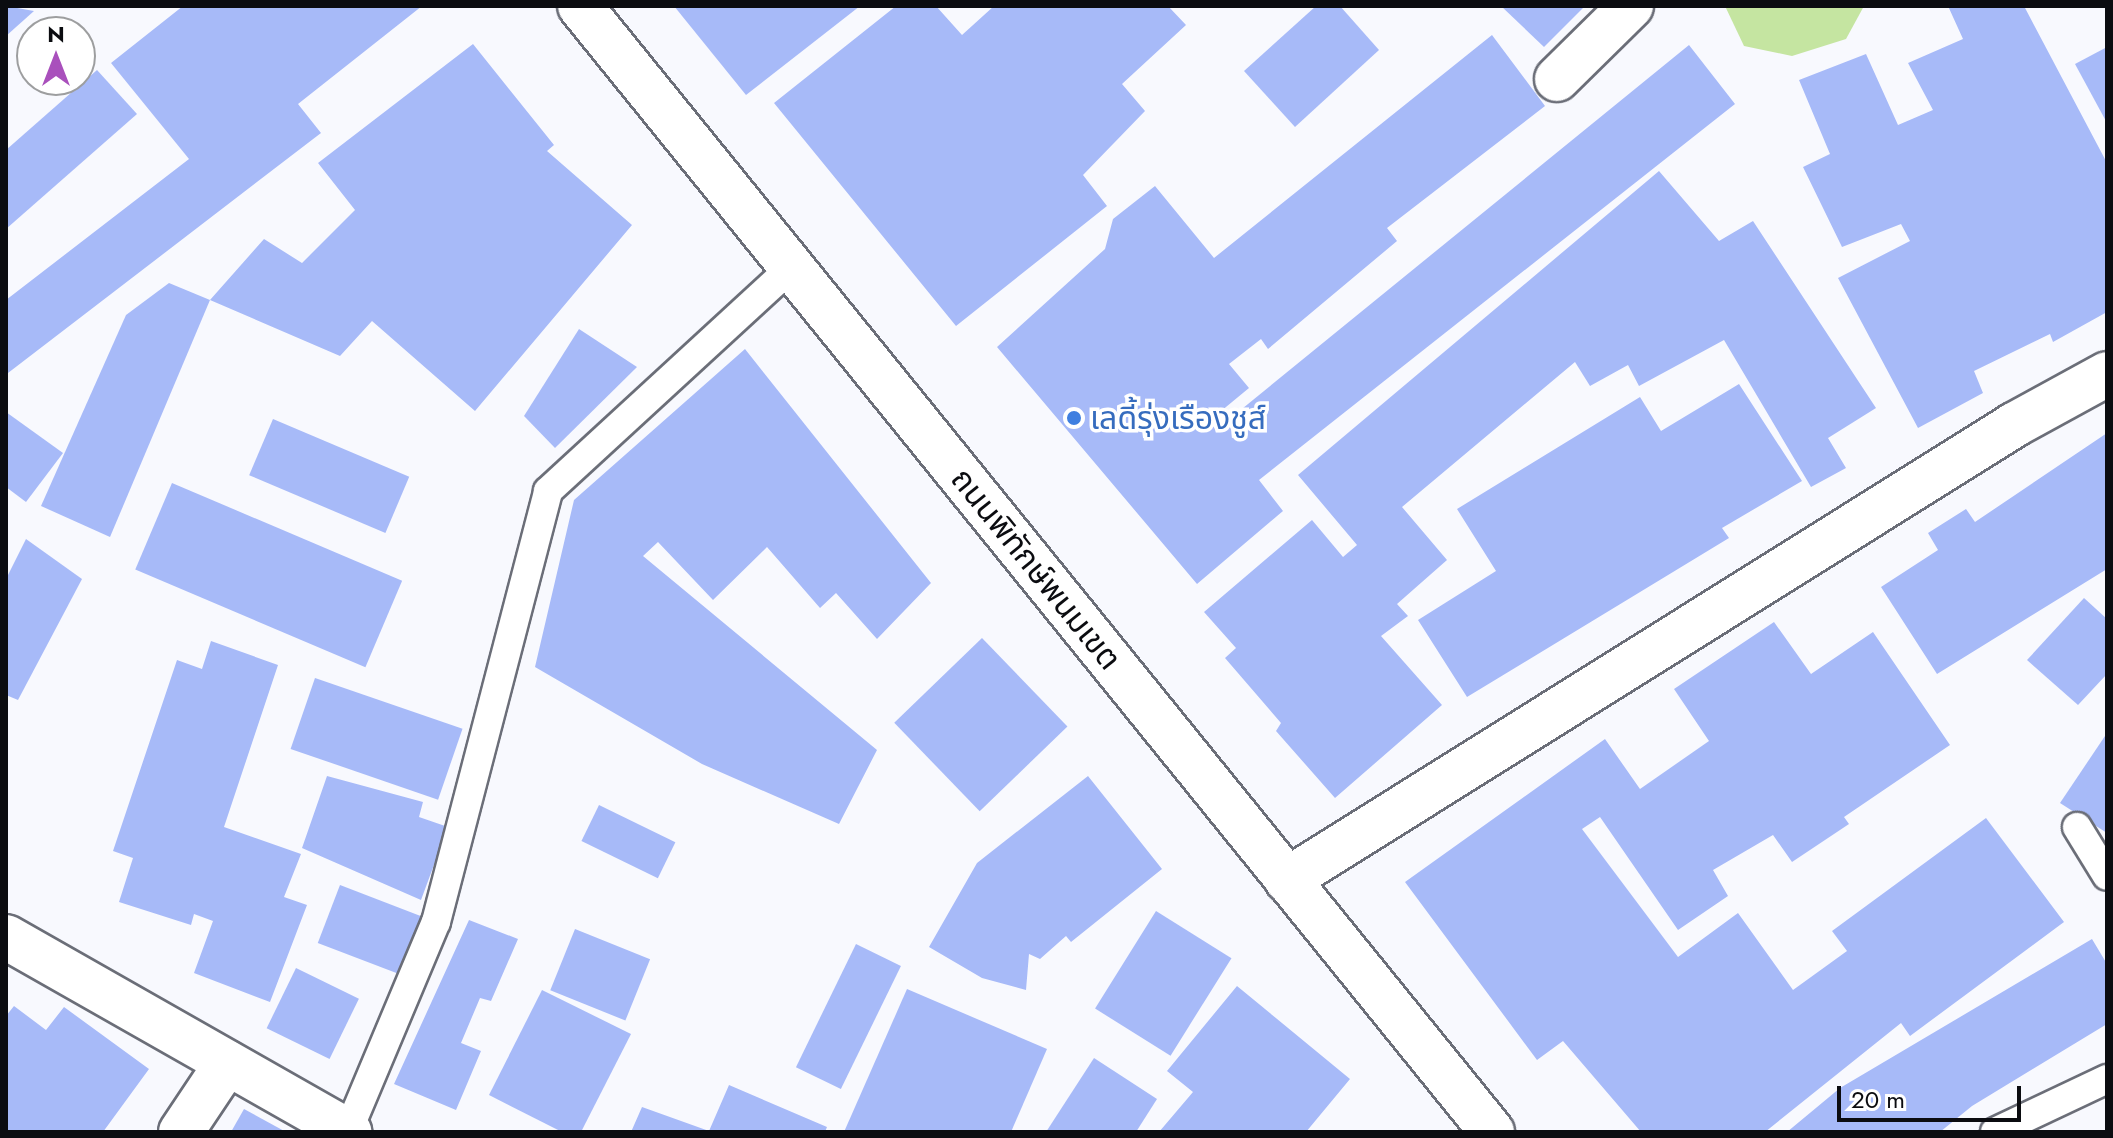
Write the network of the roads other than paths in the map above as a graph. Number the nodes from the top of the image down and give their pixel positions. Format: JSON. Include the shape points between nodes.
{"nodes":[{"id":1,"x":580,"y":6,"type":"edge"},
{"id":2,"x":1631,"y":6,"type":"edge"},
{"id":3,"x":1557,"y":79,"type":"dead end"},
{"id":4,"x":792,"y":267,"type":"junction"},
{"id":5,"x":2107,"y":374,"type":"edge"},
{"id":6,"x":2077,"y":827,"type":"dead end"},
{"id":7,"x":2107,"y":876,"type":"edge"},
{"id":8,"x":1287,"y":880,"type":"junction"},
{"id":9,"x":6,"y":937,"type":"edge"},
{"id":10,"x":227,"y":1063,"type":"junction"},
{"id":11,"x":2107,"y":1079,"type":"edge"},
{"id":12,"x":181,"y":1132,"type":"edge"},
{"id":13,"x":348,"y":1132,"type":"edge"},
{"id":14,"x":1492,"y":1132,"type":"edge"},
{"id":15,"x":1995,"y":1132,"type":"edge"}],
"edges":[{"from":1,"to":4,"type":"street","name":"ถนนพิทักษ์พนมเขต"},
{"from":2,"to":3,"type":"street"},
{"from":4,"to":8,"type":"street","name":"ถนนพิทักษ์พนมเขต"},
{"from":4,"to":13,"type":"lane","via":[[548,491],[436,922]]},
{"from":5,"to":8,"type":"street","via":[[2014,425]]},
{"from":6,"to":7,"type":"lane"},
{"from":8,"to":14,"type":"street","name":"ถนนพิทักษ์พนมเขต"},
{"from":9,"to":10,"type":"street"},
{"from":10,"to":12,"type":"street"},
{"from":10,"to":13,"type":"street"},
{"from":11,"to":15,"type":"lane"}]}
